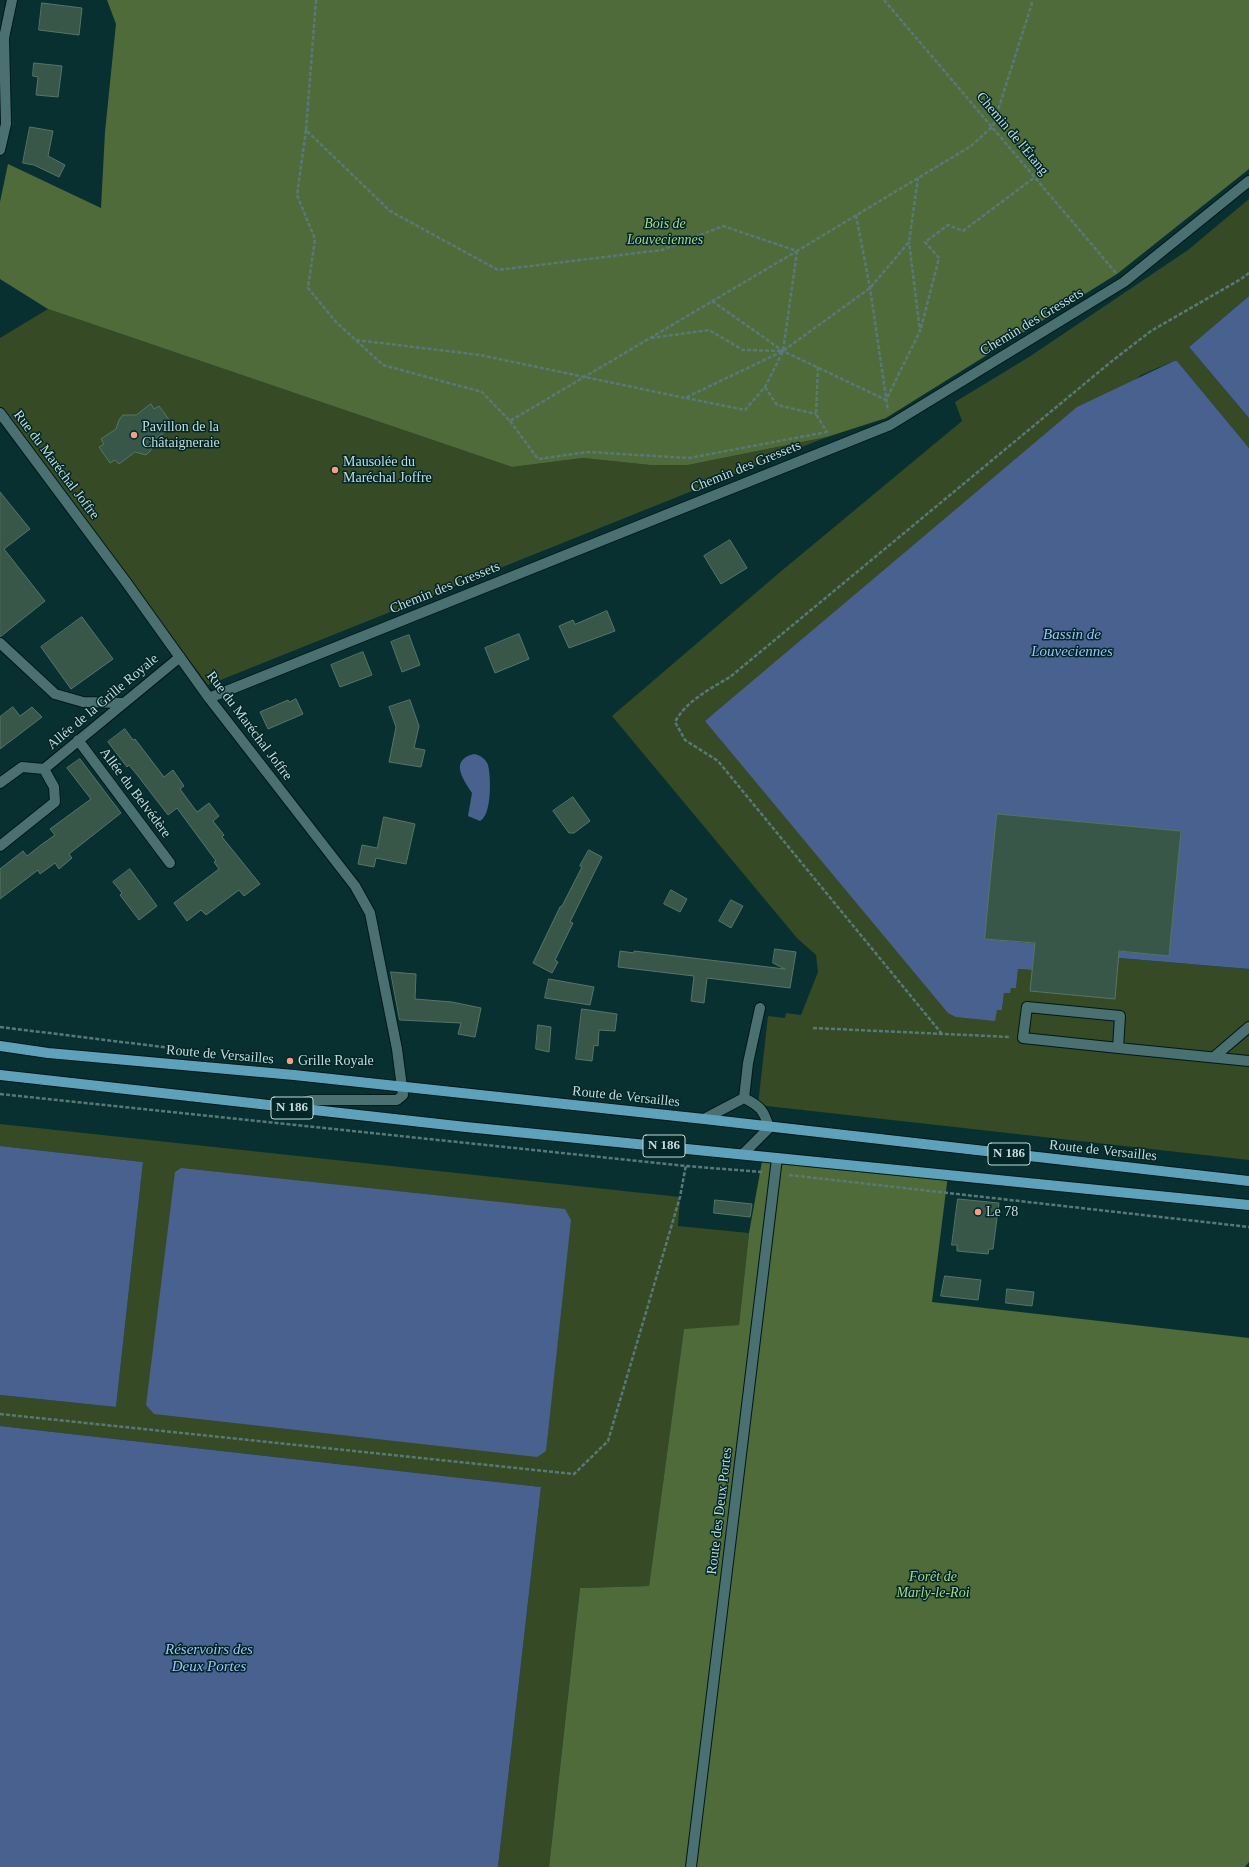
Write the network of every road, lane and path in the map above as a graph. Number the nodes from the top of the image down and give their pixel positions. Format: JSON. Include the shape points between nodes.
{"nodes":[{"id":1,"x":12,"y":0,"type":"edge"},
{"id":2,"x":316,"y":0,"type":"edge"},
{"id":3,"x":884,"y":0,"type":"edge"},
{"id":4,"x":1033,"y":0,"type":"edge"},
{"id":5,"x":0,"y":28,"type":"edge"},
{"id":6,"x":4,"y":38,"type":"junction"},
{"id":7,"x":993,"y":126,"type":"junction"},
{"id":8,"x":306,"y":130,"type":"junction"},
{"id":9,"x":0,"y":150,"type":"edge"},
{"id":10,"x":1035,"y":177,"type":"junction"},
{"id":11,"x":918,"y":178,"type":"junction"},
{"id":12,"x":1249,"y":181,"type":"edge"},
{"id":13,"x":856,"y":215,"type":"junction"},
{"id":14,"x":910,"y":242,"type":"junction"},
{"id":15,"x":797,"y":251,"type":"junction"},
{"id":16,"x":1249,"y":273,"type":"edge"},
{"id":17,"x":1124,"y":282,"type":"junction"},
{"id":18,"x":870,"y":288,"type":"junction"},
{"id":19,"x":712,"y":301,"type":"junction"},
{"id":20,"x":920,"y":331,"type":"junction"},
{"id":21,"x":649,"y":338,"type":"junction"},
{"id":22,"x":356,"y":340,"type":"junction"},
{"id":23,"x":783,"y":351,"type":"junction"},
{"id":24,"x":818,"y":367,"type":"junction"},
{"id":25,"x":582,"y":377,"type":"junction"},
{"id":26,"x":764,"y":387,"type":"junction"},
{"id":27,"x":685,"y":398,"type":"junction"},
{"id":28,"x":886,"y":400,"type":"junction"},
{"id":29,"x":0,"y":413,"type":"edge"},
{"id":30,"x":816,"y":414,"type":"junction"},
{"id":31,"x":510,"y":421,"type":"junction"},
{"id":32,"x":890,"y":425,"type":"junction"},
{"id":33,"x":827,"y":432,"type":"junction"},
{"id":34,"x":833,"y":448,"type":"junction"},
{"id":35,"x":0,"y":643,"type":"edge"},
{"id":36,"x":180,"y":657,"type":"junction"},
{"id":37,"x":209,"y":698,"type":"junction"},
{"id":38,"x":123,"y":703,"type":"junction"},
{"id":39,"x":78,"y":740,"type":"junction"},
{"id":40,"x":44,"y":769,"type":"junction"},
{"id":41,"x":0,"y":783,"type":"edge"},
{"id":42,"x":0,"y":846,"type":"edge"},
{"id":43,"x":170,"y":863,"type":"dead end"},
{"id":44,"x":760,"y":1008,"type":"dead end"},
{"id":45,"x":1249,"y":1027,"type":"edge"},
{"id":46,"x":813,"y":1028,"type":"dead end"},
{"id":47,"x":942,"y":1034,"type":"junction"},
{"id":48,"x":1023,"y":1038,"type":"junction"},
{"id":49,"x":0,"y":1046,"type":"edge"},
{"id":50,"x":1118,"y":1048,"type":"junction"},
{"id":51,"x":0,"y":1053,"type":"edge"},
{"id":52,"x":48,"y":1053,"type":"junction"},
{"id":53,"x":1214,"y":1057,"type":"junction"},
{"id":54,"x":1249,"y":1061,"type":"edge"},
{"id":55,"x":0,"y":1075,"type":"edge"},
{"id":56,"x":402,"y":1087,"type":"junction"},
{"id":57,"x":0,"y":1094,"type":"edge"},
{"id":58,"x":744,"y":1098,"type":"junction"},
{"id":59,"x":283,"y":1107,"type":"junction"},
{"id":60,"x":704,"y":1119,"type":"junction"},
{"id":61,"x":768,"y":1128,"type":"junction"},
{"id":62,"x":689,"y":1149,"type":"junction"},
{"id":63,"x":744,"y":1154,"type":"junction"},
{"id":64,"x":777,"y":1158,"type":"junction"},
{"id":65,"x":686,"y":1166,"type":"junction"},
{"id":66,"x":776,"y":1173,"type":"junction"},
{"id":67,"x":1249,"y":1181,"type":"edge"},
{"id":68,"x":1249,"y":1205,"type":"edge"},
{"id":69,"x":1249,"y":1227,"type":"edge"},
{"id":70,"x":0,"y":1414,"type":"edge"},
{"id":71,"x":690,"y":1867,"type":"edge"}],
"edges":[{"from":1,"to":6,"type":"street"},
{"from":2,"to":8,"type":"path"},
{"from":3,"to":7,"type":"path","name":"Chemin de l'Étang"},
{"from":4,"to":7,"type":"path"},
{"from":5,"to":6,"type":"street"},
{"from":6,"to":9,"type":"street","via":[[6,124]]},
{"from":7,"to":10,"type":"path","name":"Chemin de l'Étang"},
{"from":7,"to":11,"type":"path","via":[[971,146]]},
{"from":8,"to":15,"type":"path","via":[[390,211],[498,270],[662,250],[723,226]]},
{"from":8,"to":22,"type":"path","via":[[297,195],[315,239],[308,288],[336,322]]},
{"from":10,"to":17,"type":"path","name":"Chemin de l'Étang"},
{"from":10,"to":20,"type":"path","via":[[963,231],[948,225],[925,242],[939,258]]},
{"from":11,"to":13,"type":"path"},
{"from":11,"to":14,"type":"path"},
{"from":12,"to":17,"type":"street","name":"Chemin des Gressets"},
{"from":13,"to":15,"type":"path"},
{"from":13,"to":18,"type":"path"},
{"from":14,"to":18,"type":"path"},
{"from":14,"to":20,"type":"path"},
{"from":15,"to":19,"type":"path"},
{"from":15,"to":23,"type":"path"},
{"from":16,"to":47,"type":"path","via":[[1151,331],[1123,352],[730,677],[701,695],[675,722],[685,740],[718,761]]},
{"from":17,"to":32,"type":"street","name":"Chemin des Gressets"},
{"from":18,"to":23,"type":"path"},
{"from":18,"to":28,"type":"path"},
{"from":19,"to":21,"type":"path"},
{"from":19,"to":23,"type":"path"},
{"from":20,"to":28,"type":"path"},
{"from":21,"to":23,"type":"path","via":[[709,330],[743,350]]},
{"from":21,"to":25,"type":"path"},
{"from":22,"to":25,"type":"path","via":[[480,355]]},
{"from":22,"to":31,"type":"path","via":[[383,365],[482,392]]},
{"from":23,"to":24,"type":"path"},
{"from":23,"to":26,"type":"path"},
{"from":23,"to":27,"type":"path"},
{"from":24,"to":28,"type":"path"},
{"from":24,"to":30,"type":"path"},
{"from":25,"to":27,"type":"path"},
{"from":25,"to":31,"type":"path"},
{"from":26,"to":27,"type":"path","via":[[744,410]]},
{"from":26,"to":30,"type":"path","via":[[777,405]]},
{"from":28,"to":32,"type":"path"},
{"from":29,"to":36,"type":"street","name":"Rue du Maréchal Joffre"},
{"from":30,"to":33,"type":"path"},
{"from":31,"to":33,"type":"path","via":[[538,459],[588,452],[688,458]]},
{"from":32,"to":34,"type":"street","name":"Chemin des Gressets"},
{"from":33,"to":34,"type":"path"},
{"from":34,"to":37,"type":"street","name":"Chemin des Gressets"},
{"from":35,"to":38,"type":"street","via":[[55,694],[83,702]]},
{"from":36,"to":37,"type":"street","name":"Rue du Maréchal Joffre"},
{"from":36,"to":38,"type":"street","name":"Allée de la Grille Royale"},
{"from":37,"to":56,"type":"street","name":"Rue du Maréchal Joffre","via":[[366,904],[397,1049]]},
{"from":38,"to":39,"type":"street","name":"Allée de la Grille Royale"},
{"from":39,"to":40,"type":"street","name":"Allée de la Grille Royale"},
{"from":39,"to":43,"type":"street","name":"Allée du Belvédère"},
{"from":40,"to":41,"type":"street","name":"Allée de la Grille Royale","via":[[22,767]]},
{"from":40,"to":42,"type":"street","name":"Allée de la Grille Royale","via":[[54,787],[55,802]]},
{"from":44,"to":58,"type":"street","via":[[748,1063]]},
{"from":45,"to":53,"type":"street"},
{"from":46,"to":47,"type":"path"},
{"from":47,"to":48,"type":"path"},
{"from":48,"to":50,"type":"street"},
{"from":48,"to":50,"type":"street","via":[[1027,1007],[1120,1016]]},
{"from":49,"to":52,"type":"main road","name":"Route de Versailles","number":"N 186"},
{"from":50,"to":53,"type":"street"},
{"from":51,"to":52,"type":"main road"},
{"from":52,"to":56,"type":"main road","name":"Route de Versailles","number":"N 186"},
{"from":53,"to":54,"type":"street"},
{"from":55,"to":59,"type":"main road","number":"N 186"},
{"from":56,"to":59,"type":"street","via":[[403,1095],[397,1100],[312,1100]]},
{"from":56,"to":60,"type":"main road","name":"Route de Versailles","number":"N 186"},
{"from":57,"to":65,"type":"path"},
{"from":58,"to":60,"type":"street"},
{"from":58,"to":61,"type":"street","via":[[758,1105],[765,1115]]},
{"from":59,"to":62,"type":"main road","number":"N 186"},
{"from":60,"to":61,"type":"main road","name":"Route de Versailles","number":"N 186"},
{"from":61,"to":63,"type":"street"},
{"from":61,"to":67,"type":"main road","name":"Route de Versailles","number":"N 186"},
{"from":62,"to":63,"type":"main road","number":"N 186"},
{"from":62,"to":65,"type":"path"},
{"from":63,"to":64,"type":"main road","number":"N 186"},
{"from":64,"to":66,"type":"street","name":"Route des Deux Portes"},
{"from":64,"to":68,"type":"main road","number":"N 186"},
{"from":65,"to":66,"type":"path"},
{"from":65,"to":70,"type":"path","via":[[680,1197],[608,1441],[574,1474]]},
{"from":66,"to":69,"type":"path"},
{"from":66,"to":71,"type":"street","name":"Route des Deux Portes"}]}
